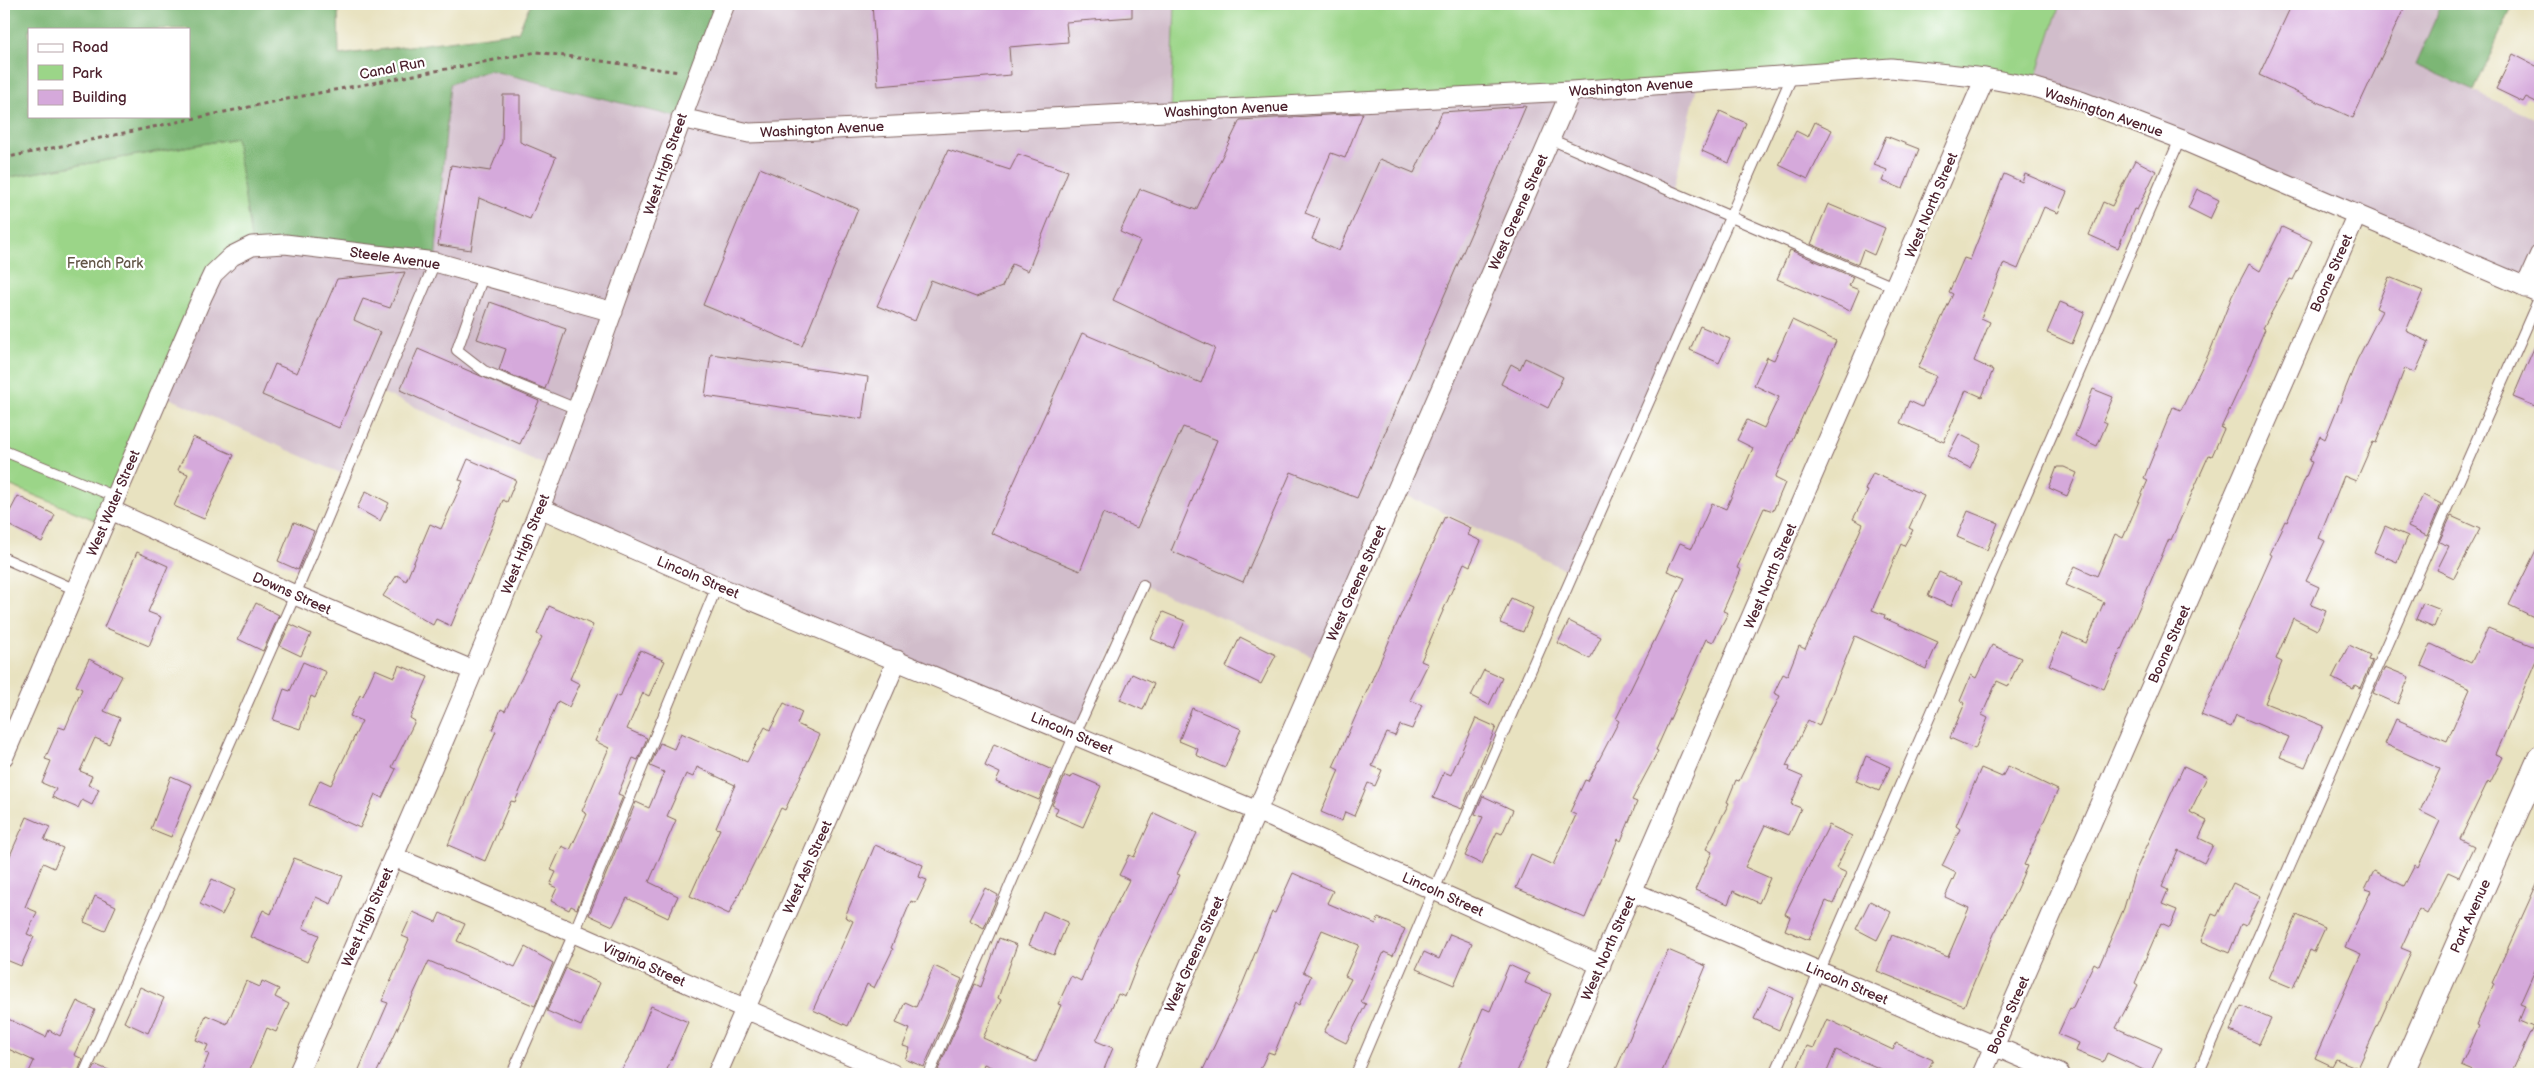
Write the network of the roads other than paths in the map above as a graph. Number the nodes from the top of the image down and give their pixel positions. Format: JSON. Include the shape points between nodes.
{"nodes":[{"id":1,"x":725,"y":4,"type":"edge"},
{"id":2,"x":1793,"y":74,"type":"junction"},
{"id":3,"x":1985,"y":78,"type":"junction"},
{"id":4,"x":1571,"y":91,"type":"junction"},
{"id":5,"x":681,"y":118,"type":"junction"},
{"id":6,"x":1550,"y":139,"type":"junction"},
{"id":7,"x":2180,"y":139,"type":"junction"},
{"id":8,"x":2357,"y":214,"type":"junction"},
{"id":9,"x":1730,"y":217,"type":"junction"},
{"id":10,"x":2540,"y":254,"type":"edge"},
{"id":11,"x":232,"y":256,"type":"joint"},
{"id":12,"x":434,"y":262,"type":"junction"},
{"id":13,"x":483,"y":276,"type":"junction"},
{"id":14,"x":1896,"y":288,"type":"junction"},
{"id":15,"x":2535,"y":292,"type":"edge"},
{"id":16,"x":613,"y":312,"type":"junction"},
{"id":17,"x":577,"y":408,"type":"junction"},
{"id":18,"x":4,"y":451,"type":"edge"},
{"id":19,"x":113,"y":504,"type":"junction"},
{"id":20,"x":540,"y":508,"type":"junction"},
{"id":21,"x":4,"y":558,"type":"edge"},
{"id":22,"x":1143,"y":585,"type":"dead end"},
{"id":23,"x":717,"y":586,"type":"junction"},
{"id":24,"x":76,"y":590,"type":"junction"},
{"id":25,"x":295,"y":595,"type":"junction"},
{"id":26,"x":897,"y":660,"type":"junction"},
{"id":27,"x":474,"y":671,"type":"junction"},
{"id":28,"x":1075,"y":734,"type":"junction"},
{"id":29,"x":4,"y":756,"type":"edge"},
{"id":30,"x":2540,"y":758,"type":"edge"},
{"id":31,"x":1257,"y":811,"type":"junction"},
{"id":32,"x":394,"y":857,"type":"junction"},
{"id":33,"x":1434,"y":890,"type":"junction"},
{"id":34,"x":1633,"y":892,"type":"junction"},
{"id":35,"x":574,"y":933,"type":"junction"},
{"id":36,"x":1601,"y":965,"type":"junction"},
{"id":37,"x":1819,"y":970,"type":"junction"},
{"id":38,"x":745,"y":1010,"type":"junction"},
{"id":39,"x":1994,"y":1047,"type":"junction"},
{"id":40,"x":84,"y":1074,"type":"edge"},
{"id":41,"x":298,"y":1074,"type":"edge"},
{"id":42,"x":512,"y":1074,"type":"edge"},
{"id":43,"x":717,"y":1074,"type":"edge"},
{"id":44,"x":892,"y":1074,"type":"edge"},
{"id":45,"x":929,"y":1074,"type":"edge"},
{"id":46,"x":1142,"y":1074,"type":"edge"},
{"id":47,"x":1356,"y":1074,"type":"edge"},
{"id":48,"x":1553,"y":1074,"type":"edge"},
{"id":49,"x":1775,"y":1074,"type":"edge"},
{"id":50,"x":1982,"y":1074,"type":"edge"},
{"id":51,"x":2060,"y":1074,"type":"edge"},
{"id":52,"x":2198,"y":1074,"type":"edge"},
{"id":53,"x":2400,"y":1074,"type":"edge"}],
"edges":[{"from":1,"to":5,"type":"street","name":"West High Street"},
{"from":2,"to":3,"type":"street","name":"Washington Avenue","via":[[1891,68]]},
{"from":2,"to":4,"type":"street","name":"Washington Avenue"},
{"from":2,"to":9,"type":"lane"},
{"from":3,"to":7,"type":"street","name":"Washington Avenue","via":[[2033,87],[2080,101]]},
{"from":3,"to":14,"type":"street","name":"West North Street"},
{"from":4,"to":5,"type":"street","name":"Washington Avenue","via":[[749,133]]},
{"from":4,"to":6,"type":"street","name":"West Greene Street"},
{"from":5,"to":16,"type":"street","name":"West High Street"},
{"from":6,"to":9,"type":"lane"},
{"from":6,"to":31,"type":"street","name":"West Greene Street"},
{"from":7,"to":8,"type":"street","name":"Washington Avenue"},
{"from":7,"to":37,"type":"lane"},
{"from":8,"to":15,"type":"street","name":"Washington Avenue"},
{"from":8,"to":39,"type":"street","name":"Boone Street"},
{"from":9,"to":14,"type":"lane"},
{"from":9,"to":33,"type":"lane"},
{"from":10,"to":15,"type":"street"},
{"from":11,"to":12,"type":"street","name":"Steele Avenue","via":[[252,246],[285,244]]},
{"from":11,"to":19,"type":"street","name":"West Water Street","via":[[213,274]]},
{"from":12,"to":13,"type":"street","name":"Steele Avenue"},
{"from":12,"to":25,"type":"lane"},
{"from":13,"to":16,"type":"street","name":"Steele Avenue"},
{"from":13,"to":17,"type":"lane","via":[[456,350],[484,371]]},
{"from":14,"to":34,"type":"street","name":"West North Street"},
{"from":15,"to":52,"type":"lane"},
{"from":16,"to":17,"type":"street","name":"West High Street"},
{"from":17,"to":20,"type":"street","name":"West High Street"},
{"from":18,"to":19,"type":"lane"},
{"from":19,"to":24,"type":"street","name":"West Water Street"},
{"from":19,"to":25,"type":"street","name":"Downs Street"},
{"from":20,"to":23,"type":"street","name":"Lincoln Street"},
{"from":20,"to":27,"type":"street","name":"West High Street"},
{"from":21,"to":24,"type":"lane"},
{"from":22,"to":28,"type":"lane"},
{"from":23,"to":26,"type":"street","name":"Lincoln Street"},
{"from":23,"to":35,"type":"lane"},
{"from":24,"to":29,"type":"street","name":"West Water Street"},
{"from":25,"to":27,"type":"street","name":"Downs Street"},
{"from":25,"to":40,"type":"lane"},
{"from":26,"to":28,"type":"street","name":"Lincoln Street"},
{"from":26,"to":38,"type":"street","name":"West Ash Street"},
{"from":27,"to":32,"type":"street","name":"West High Street"},
{"from":28,"to":31,"type":"street","name":"Lincoln Street"},
{"from":28,"to":45,"type":"lane"},
{"from":30,"to":53,"type":"street","name":"Park Avenue"},
{"from":31,"to":33,"type":"street","name":"Lincoln Street"},
{"from":31,"to":46,"type":"street","name":"West Greene Street"},
{"from":32,"to":35,"type":"street","name":"Virginia Street"},
{"from":32,"to":41,"type":"street","name":"West High Street"},
{"from":33,"to":36,"type":"street","name":"Lincoln Street"},
{"from":33,"to":47,"type":"lane"},
{"from":34,"to":36,"type":"street","name":"West North Street"},
{"from":34,"to":37,"type":"street","name":"Lincoln Street"},
{"from":35,"to":38,"type":"street","name":"Virginia Street"},
{"from":35,"to":42,"type":"lane"},
{"from":36,"to":48,"type":"street","name":"West North Street"},
{"from":37,"to":39,"type":"street","name":"Lincoln Street"},
{"from":37,"to":49,"type":"lane"},
{"from":38,"to":43,"type":"street","name":"West Ash Street"},
{"from":38,"to":44,"type":"street","name":"Virginia Street"},
{"from":39,"to":50,"type":"street","name":"Boone Street"},
{"from":39,"to":51,"type":"street","name":"Lincoln Street"}]}
